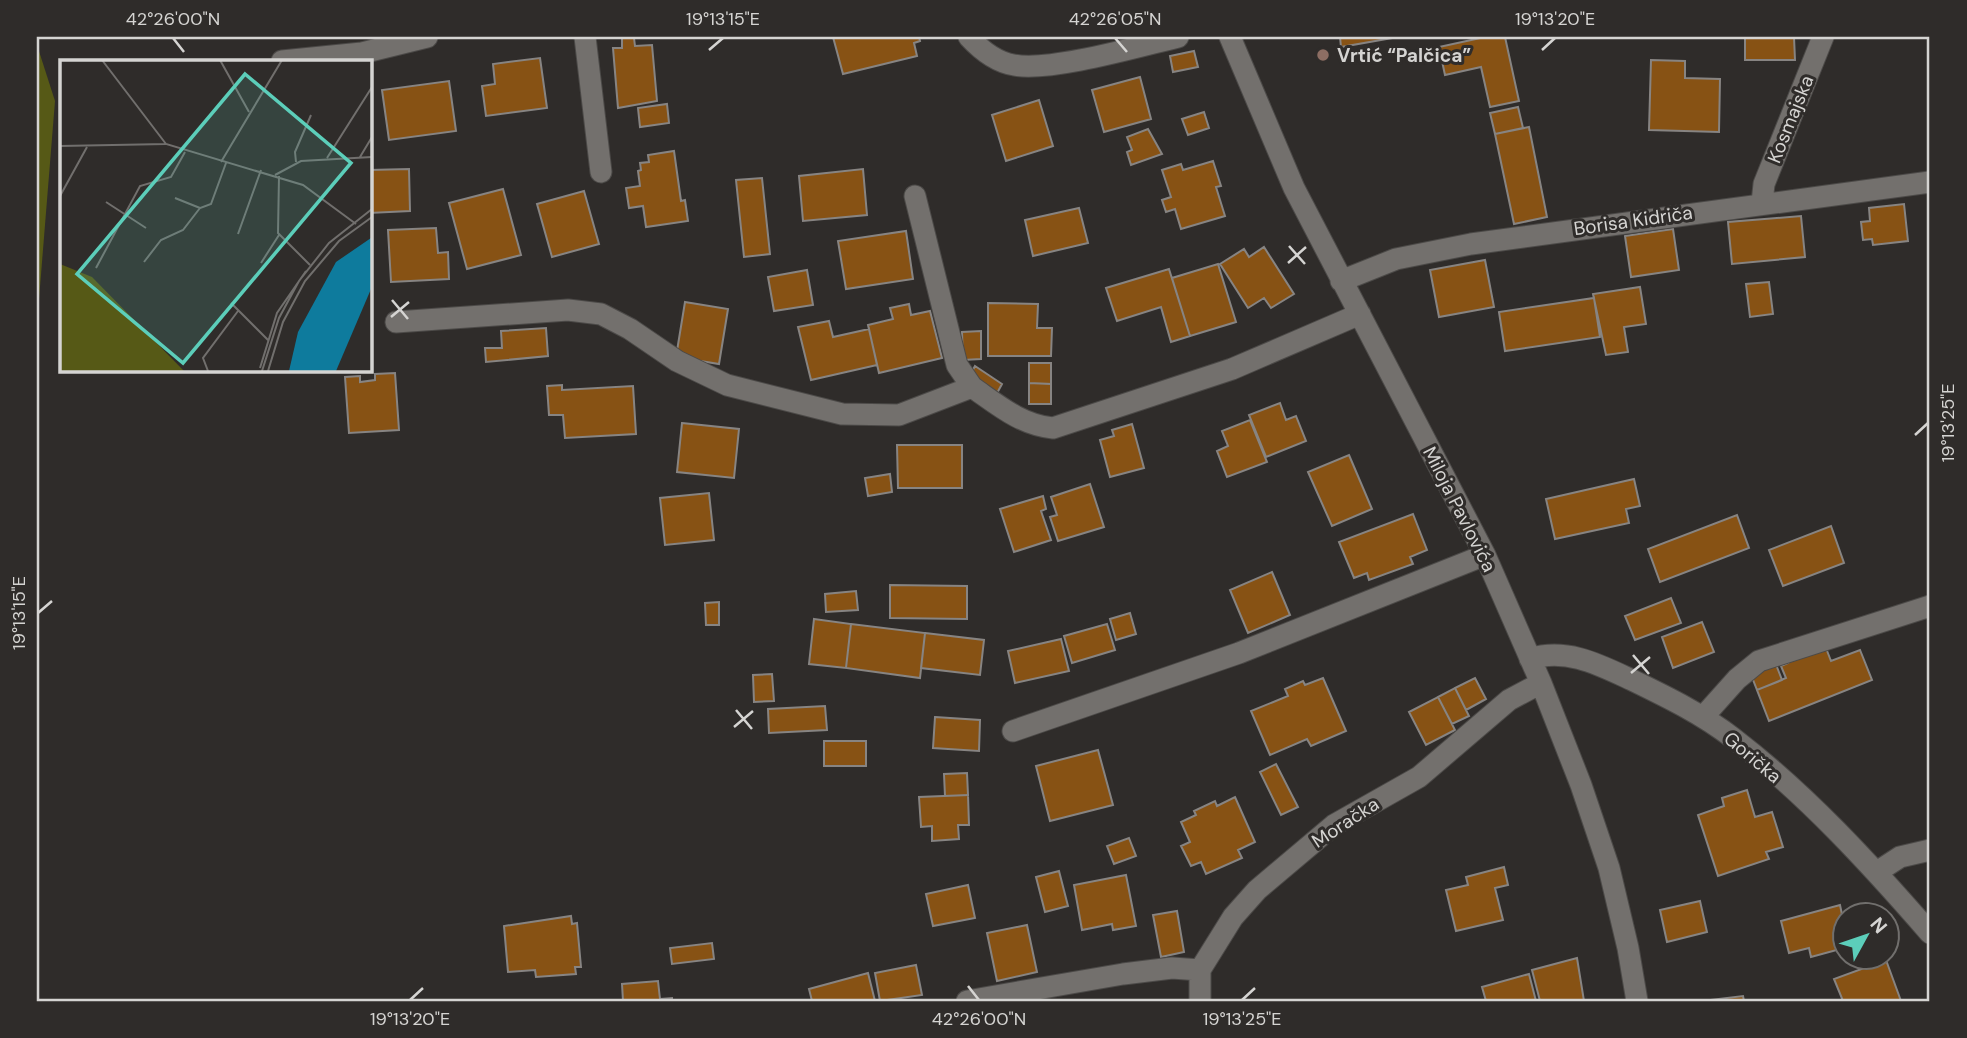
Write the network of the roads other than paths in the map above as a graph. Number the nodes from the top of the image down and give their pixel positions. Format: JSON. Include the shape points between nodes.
{"nodes":[{"id":1,"x":427,"y":37,"type":"edge"},
{"id":2,"x":585,"y":37,"type":"edge"},
{"id":3,"x":969,"y":37,"type":"edge"},
{"id":4,"x":1178,"y":37,"type":"edge"},
{"id":5,"x":1230,"y":37,"type":"edge"},
{"id":6,"x":1823,"y":37,"type":"edge"},
{"id":7,"x":292,"y":60,"type":"edge"},
{"id":8,"x":601,"y":172,"type":"dead end"},
{"id":9,"x":1930,"y":182,"type":"edge"},
{"id":10,"x":915,"y":196,"type":"dead end"},
{"id":11,"x":1762,"y":203,"type":"junction"},
{"id":12,"x":1341,"y":281,"type":"junction"},
{"id":13,"x":1360,"y":314,"type":"junction"},
{"id":14,"x":396,"y":322,"type":"dead end"},
{"id":15,"x":972,"y":387,"type":"junction"},
{"id":16,"x":1485,"y":555,"type":"junction"},
{"id":17,"x":1930,"y":606,"type":"edge"},
{"id":18,"x":1530,"y":659,"type":"junction"},
{"id":19,"x":1541,"y":683,"type":"junction"},
{"id":20,"x":1703,"y":718,"type":"junction"},
{"id":21,"x":1013,"y":731,"type":"dead end"},
{"id":22,"x":1930,"y":850,"type":"edge"},
{"id":23,"x":1877,"y":872,"type":"junction"},
{"id":24,"x":1930,"y":933,"type":"edge"},
{"id":25,"x":1200,"y":970,"type":"junction"},
{"id":26,"x":967,"y":1001,"type":"edge"},
{"id":27,"x":1200,"y":1001,"type":"edge"},
{"id":28,"x":1637,"y":1001,"type":"edge"}],
"edges":[{"from":1,"to":7,"type":"street","via":[[362,53]]},
{"from":2,"to":8,"type":"street"},
{"from":3,"to":4,"type":"street","via":[[996,60],[1027,66]]},
{"from":5,"to":12,"type":"street","name":"Miloja Pavlovića","via":[[1294,188]]},
{"from":6,"to":11,"type":"street","name":"Kosmajska","via":[[1764,184]]},
{"from":9,"to":11,"type":"street","name":"Borisa Kidriča"},
{"from":10,"to":15,"type":"street","via":[[957,365]]},
{"from":11,"to":12,"type":"street","name":"Borisa Kidriča","via":[[1419,253]]},
{"from":12,"to":13,"type":"street","name":"Miloja Pavlovića"},
{"from":13,"to":15,"type":"street","via":[[1232,369],[1053,428],[1014,416]]},
{"from":13,"to":16,"type":"street","name":"Miloja Pavlovića"},
{"from":14,"to":15,"type":"street","via":[[568,310],[601,314],[677,361],[727,385],[842,414],[899,415]]},
{"from":16,"to":18,"type":"street","name":"Miloja Pavlovića"},
{"from":16,"to":21,"type":"street","via":[[1239,653]]},
{"from":17,"to":20,"type":"street","via":[[1759,661]]},
{"from":18,"to":19,"type":"street","name":"Miloja Pavlovića"},
{"from":18,"to":20,"type":"street","name":"Gorička","via":[[1549,655],[1583,659],[1675,700]]},
{"from":19,"to":25,"type":"street","name":"Moračka","via":[[1509,700],[1419,776],[1334,825],[1281,868],[1233,917]]},
{"from":19,"to":28,"type":"street","name":"Miloja Pavlovića","via":[[1609,868]]},
{"from":20,"to":23,"type":"street","name":"Gorička","via":[[1754,756]]},
{"from":22,"to":23,"type":"street","via":[[1900,857]]},
{"from":23,"to":24,"type":"street","name":"Gorička"},
{"from":25,"to":26,"type":"street","via":[[1123,974]]},
{"from":25,"to":27,"type":"street"}]}
